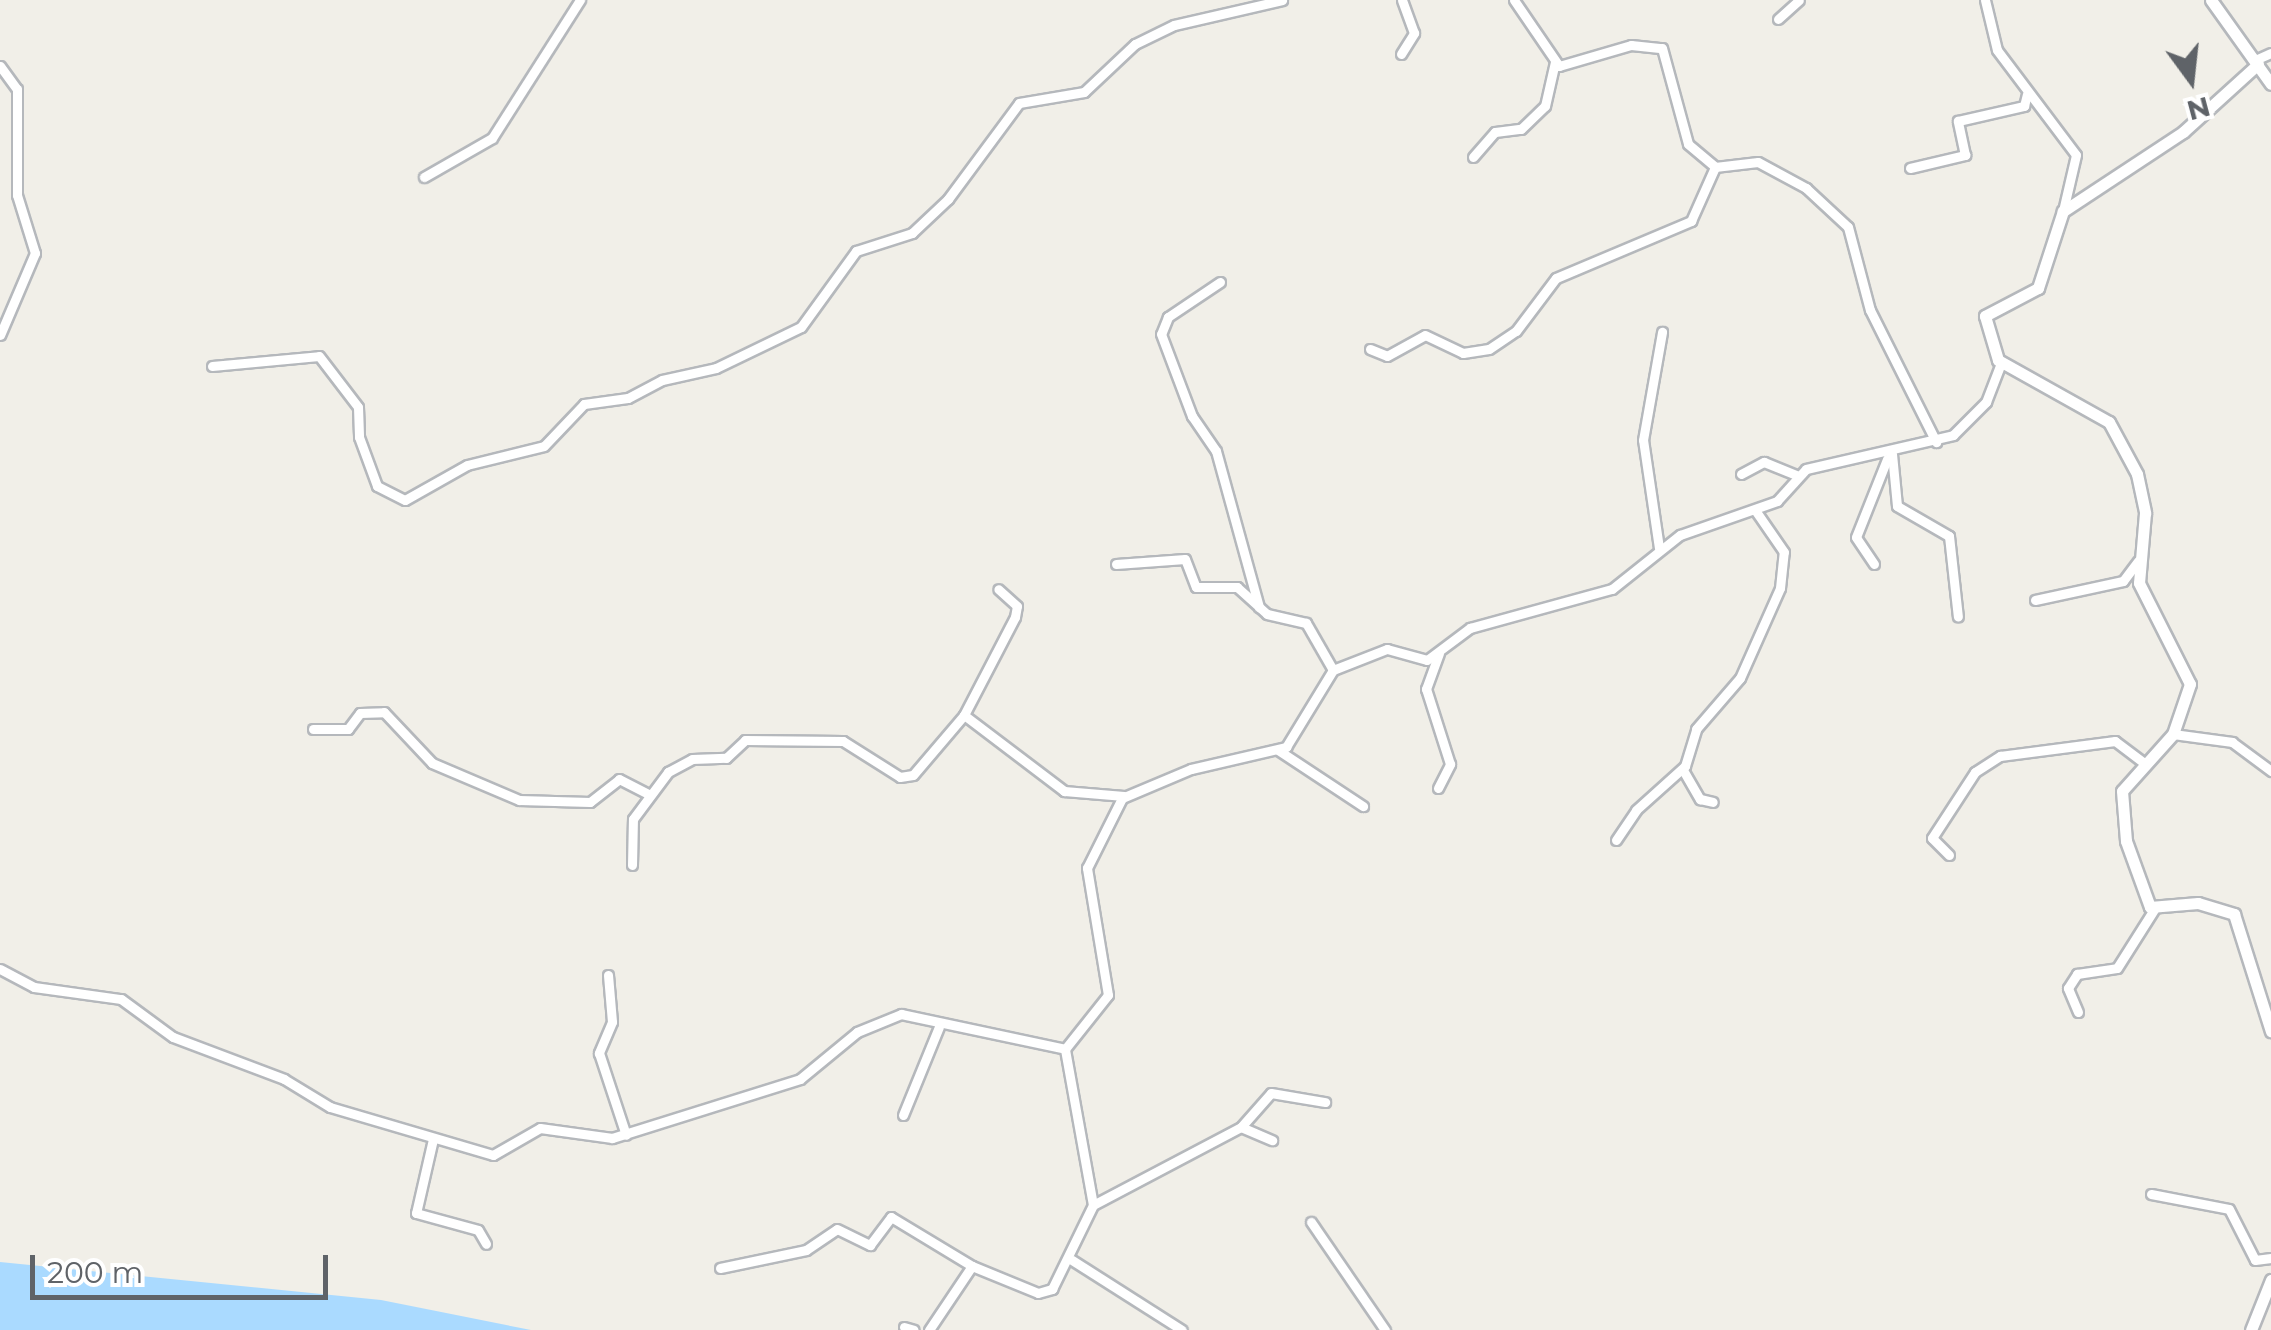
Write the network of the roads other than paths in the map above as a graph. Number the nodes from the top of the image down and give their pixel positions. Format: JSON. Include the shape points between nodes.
{"nodes":[{"id":1,"x":580,"y":0,"type":"edge"},
{"id":2,"x":1282,"y":0,"type":"edge"},
{"id":3,"x":1402,"y":0,"type":"edge"},
{"id":4,"x":1514,"y":0,"type":"edge"},
{"id":5,"x":1799,"y":0,"type":"edge"},
{"id":6,"x":1984,"y":0,"type":"edge"},
{"id":7,"x":2211,"y":0,"type":"edge"},
{"id":8,"x":1778,"y":19,"type":"dead end"},
{"id":9,"x":1401,"y":54,"type":"dead end"},
{"id":10,"x":2271,"y":54,"type":"edge"},
{"id":11,"x":1555,"y":62,"type":"junction"},
{"id":12,"x":2256,"y":62,"type":"junction"},
{"id":13,"x":0,"y":66,"type":"edge"},
{"id":14,"x":2271,"y":84,"type":"edge"},
{"id":15,"x":2027,"y":94,"type":"junction"},
{"id":16,"x":1473,"y":157,"type":"dead end"},
{"id":17,"x":1714,"y":166,"type":"junction"},
{"id":18,"x":1910,"y":168,"type":"dead end"},
{"id":19,"x":424,"y":176,"type":"dead end"},
{"id":20,"x":2064,"y":211,"type":"junction"},
{"id":21,"x":1220,"y":282,"type":"dead end"},
{"id":22,"x":1662,"y":332,"type":"dead end"},
{"id":23,"x":0,"y":335,"type":"edge"},
{"id":24,"x":1370,"y":349,"type":"dead end"},
{"id":25,"x":2002,"y":363,"type":"junction"},
{"id":26,"x":212,"y":366,"type":"dead end"},
{"id":27,"x":1936,"y":442,"type":"junction"},
{"id":28,"x":1890,"y":455,"type":"junction"},
{"id":29,"x":1741,"y":474,"type":"dead end"},
{"id":30,"x":1797,"y":475,"type":"junction"},
{"id":31,"x":1755,"y":510,"type":"junction"},
{"id":32,"x":1659,"y":548,"type":"junction"},
{"id":33,"x":2138,"y":561,"type":"junction"},
{"id":34,"x":1116,"y":564,"type":"dead end"},
{"id":35,"x":1874,"y":564,"type":"dead end"},
{"id":36,"x":998,"y":589,"type":"dead end"},
{"id":37,"x":2035,"y":600,"type":"dead end"},
{"id":38,"x":1259,"y":608,"type":"junction"},
{"id":39,"x":1958,"y":617,"type":"dead end"},
{"id":40,"x":1438,"y":653,"type":"junction"},
{"id":41,"x":1333,"y":670,"type":"junction"},
{"id":42,"x":964,"y":714,"type":"junction"},
{"id":43,"x":313,"y":728,"type":"dead end"},
{"id":44,"x":2173,"y":734,"type":"junction"},
{"id":45,"x":1278,"y":750,"type":"junction"},
{"id":46,"x":2143,"y":762,"type":"junction"},
{"id":47,"x":1683,"y":770,"type":"junction"},
{"id":48,"x":2271,"y":771,"type":"edge"},
{"id":49,"x":1438,"y":788,"type":"dead end"},
{"id":50,"x":649,"y":794,"type":"junction"},
{"id":51,"x":1126,"y":796,"type":"junction"},
{"id":52,"x":1713,"y":802,"type":"dead end"},
{"id":53,"x":1362,"y":806,"type":"dead end"},
{"id":54,"x":1616,"y":840,"type":"dead end"},
{"id":55,"x":1949,"y":855,"type":"dead end"},
{"id":56,"x":632,"y":865,"type":"dead end"},
{"id":57,"x":2155,"y":908,"type":"junction"},
{"id":58,"x":0,"y":969,"type":"edge"},
{"id":59,"x":608,"y":975,"type":"dead end"},
{"id":60,"x":2078,"y":1012,"type":"dead end"},
{"id":61,"x":939,"y":1027,"type":"junction"},
{"id":62,"x":2271,"y":1031,"type":"edge"},
{"id":63,"x":1065,"y":1049,"type":"junction"},
{"id":64,"x":1324,"y":1102,"type":"dead end"},
{"id":65,"x":903,"y":1115,"type":"dead end"},
{"id":66,"x":1242,"y":1127,"type":"junction"},
{"id":67,"x":626,"y":1135,"type":"junction"},
{"id":68,"x":433,"y":1139,"type":"junction"},
{"id":69,"x":1272,"y":1140,"type":"dead end"},
{"id":70,"x":2150,"y":1194,"type":"dead end"},
{"id":71,"x":1093,"y":1204,"type":"junction"},
{"id":72,"x":1310,"y":1222,"type":"dead end"},
{"id":73,"x":486,"y":1244,"type":"dead end"},
{"id":74,"x":2271,"y":1258,"type":"edge"},
{"id":75,"x":1072,"y":1260,"type":"junction"},
{"id":76,"x":972,"y":1266,"type":"junction"},
{"id":77,"x":720,"y":1268,"type":"dead end"},
{"id":78,"x":2271,"y":1280,"type":"edge"},
{"id":79,"x":929,"y":1330,"type":"edge"},
{"id":80,"x":1182,"y":1330,"type":"edge"},
{"id":81,"x":1386,"y":1330,"type":"edge"},
{"id":82,"x":2251,"y":1330,"type":"edge"}],
"edges":[{"from":1,"to":19,"type":"street","via":[[492,138]]},
{"from":2,"to":26,"type":"street","via":[[1160,31],[1084,92],[1019,103],[938,209],[912,233],[856,251],[801,327],[716,368],[662,380],[628,398],[584,404],[544,446],[467,465],[405,500],[378,486],[359,437],[358,407],[316,354]]},
{"from":3,"to":9,"type":"street","via":[[1414,33]]},
{"from":4,"to":11,"type":"street"},
{"from":5,"to":8,"type":"street"},
{"from":6,"to":15,"type":"street","via":[[1990,38]]},
{"from":7,"to":12,"type":"street"},
{"from":10,"to":12,"type":"street"},
{"from":11,"to":16,"type":"street","via":[[1545,106],[1521,128],[1494,132]]},
{"from":11,"to":17,"type":"street","via":[[1564,67],[1631,45],[1662,48],[1688,144]]},
{"from":12,"to":14,"type":"street"},
{"from":12,"to":20,"type":"street","via":[[2184,132]]},
{"from":13,"to":23,"type":"street","via":[[17,89],[17,194],[35,253]]},
{"from":15,"to":18,"type":"street","via":[[2024,106],[1958,121],[1965,154]]},
{"from":15,"to":20,"type":"street","via":[[2076,155]]},
{"from":17,"to":24,"type":"street","via":[[1691,222],[1556,278],[1516,331],[1488,349],[1463,353],[1425,335],[1387,356]]},
{"from":17,"to":27,"type":"street","via":[[1758,162],[1806,188],[1845,222],[1870,310]]},
{"from":20,"to":25,"type":"street","via":[[2038,288],[1987,310]]},
{"from":21,"to":38,"type":"street","via":[[1168,316],[1161,334],[1192,416],[1216,452]]},
{"from":22,"to":32,"type":"street","via":[[1643,440]]},
{"from":25,"to":27,"type":"street","via":[[1977,415]]},
{"from":25,"to":33,"type":"street","via":[[2109,422],[2142,490]]},
{"from":27,"to":28,"type":"street"},
{"from":28,"to":30,"type":"street"},
{"from":28,"to":35,"type":"street","via":[[1856,537]]},
{"from":28,"to":39,"type":"street","via":[[1897,506],[1949,536]]},
{"from":29,"to":30,"type":"street","via":[[1764,462]]},
{"from":30,"to":31,"type":"street","via":[[1777,501]]},
{"from":31,"to":32,"type":"street"},
{"from":31,"to":47,"type":"street","via":[[1784,552],[1780,588],[1732,692],[1696,729]]},
{"from":32,"to":40,"type":"street","via":[[1612,588],[1470,628]]},
{"from":33,"to":37,"type":"street","via":[[2123,581]]},
{"from":33,"to":44,"type":"street","via":[[2139,582],[2189,677]]},
{"from":34,"to":38,"type":"street","via":[[1185,558],[1196,588],[1237,587]]},
{"from":36,"to":42,"type":"street","via":[[1018,611]]},
{"from":38,"to":41,"type":"street","via":[[1306,623]]},
{"from":40,"to":41,"type":"street","via":[[1421,661],[1387,649]]},
{"from":40,"to":49,"type":"street","via":[[1426,689],[1450,764]]},
{"from":41,"to":45,"type":"street","via":[[1297,735]]},
{"from":42,"to":50,"type":"street","via":[[905,779],[843,741],[750,739],[726,758],[682,763]]},
{"from":42,"to":51,"type":"street","via":[[1064,792]]},
{"from":43,"to":50,"type":"street","via":[[342,730],[360,713],[384,712],[432,763],[519,800],[590,802],[619,780]]},
{"from":44,"to":46,"type":"street"},
{"from":44,"to":48,"type":"street","via":[[2232,742]]},
{"from":45,"to":51,"type":"street","via":[[1191,769]]},
{"from":45,"to":53,"type":"street"},
{"from":46,"to":55,"type":"street","via":[[2116,741],[2000,756],[1975,772],[1932,838]]},
{"from":46,"to":57,"type":"street","via":[[2121,804],[2145,902]]},
{"from":47,"to":52,"type":"street","via":[[1700,799]]},
{"from":47,"to":54,"type":"street","via":[[1636,810]]},
{"from":50,"to":56,"type":"street","via":[[634,819]]},
{"from":51,"to":63,"type":"street","via":[[1086,868],[1108,995]]},
{"from":57,"to":60,"type":"street","via":[[2117,968],[2077,974],[2068,988]]},
{"from":57,"to":62,"type":"street","via":[[2198,904],[2234,914]]},
{"from":58,"to":68,"type":"street","via":[[34,987],[120,999],[194,1048],[284,1079],[330,1107]]},
{"from":59,"to":67,"type":"street","via":[[612,1022],[600,1052]]},
{"from":61,"to":63,"type":"street"},
{"from":61,"to":65,"type":"street"},
{"from":61,"to":67,"type":"street","via":[[914,1014],[889,1017],[857,1032],[800,1079]]},
{"from":63,"to":71,"type":"street"},
{"from":64,"to":66,"type":"street","via":[[1270,1093]]},
{"from":66,"to":69,"type":"street"},
{"from":66,"to":71,"type":"street"},
{"from":67,"to":68,"type":"street","via":[[585,1138],[540,1128],[493,1154]]},
{"from":68,"to":73,"type":"street","via":[[416,1213],[478,1230]]},
{"from":70,"to":74,"type":"street","via":[[2229,1209],[2254,1260]]},
{"from":71,"to":75,"type":"street"},
{"from":72,"to":81,"type":"street"},
{"from":75,"to":76,"type":"street","via":[[1046,1293]]},
{"from":75,"to":80,"type":"street"},
{"from":76,"to":77,"type":"street","via":[[891,1217],[870,1245],[837,1229],[806,1250]]},
{"from":76,"to":79,"type":"street"},
{"from":78,"to":82,"type":"street"}]}
